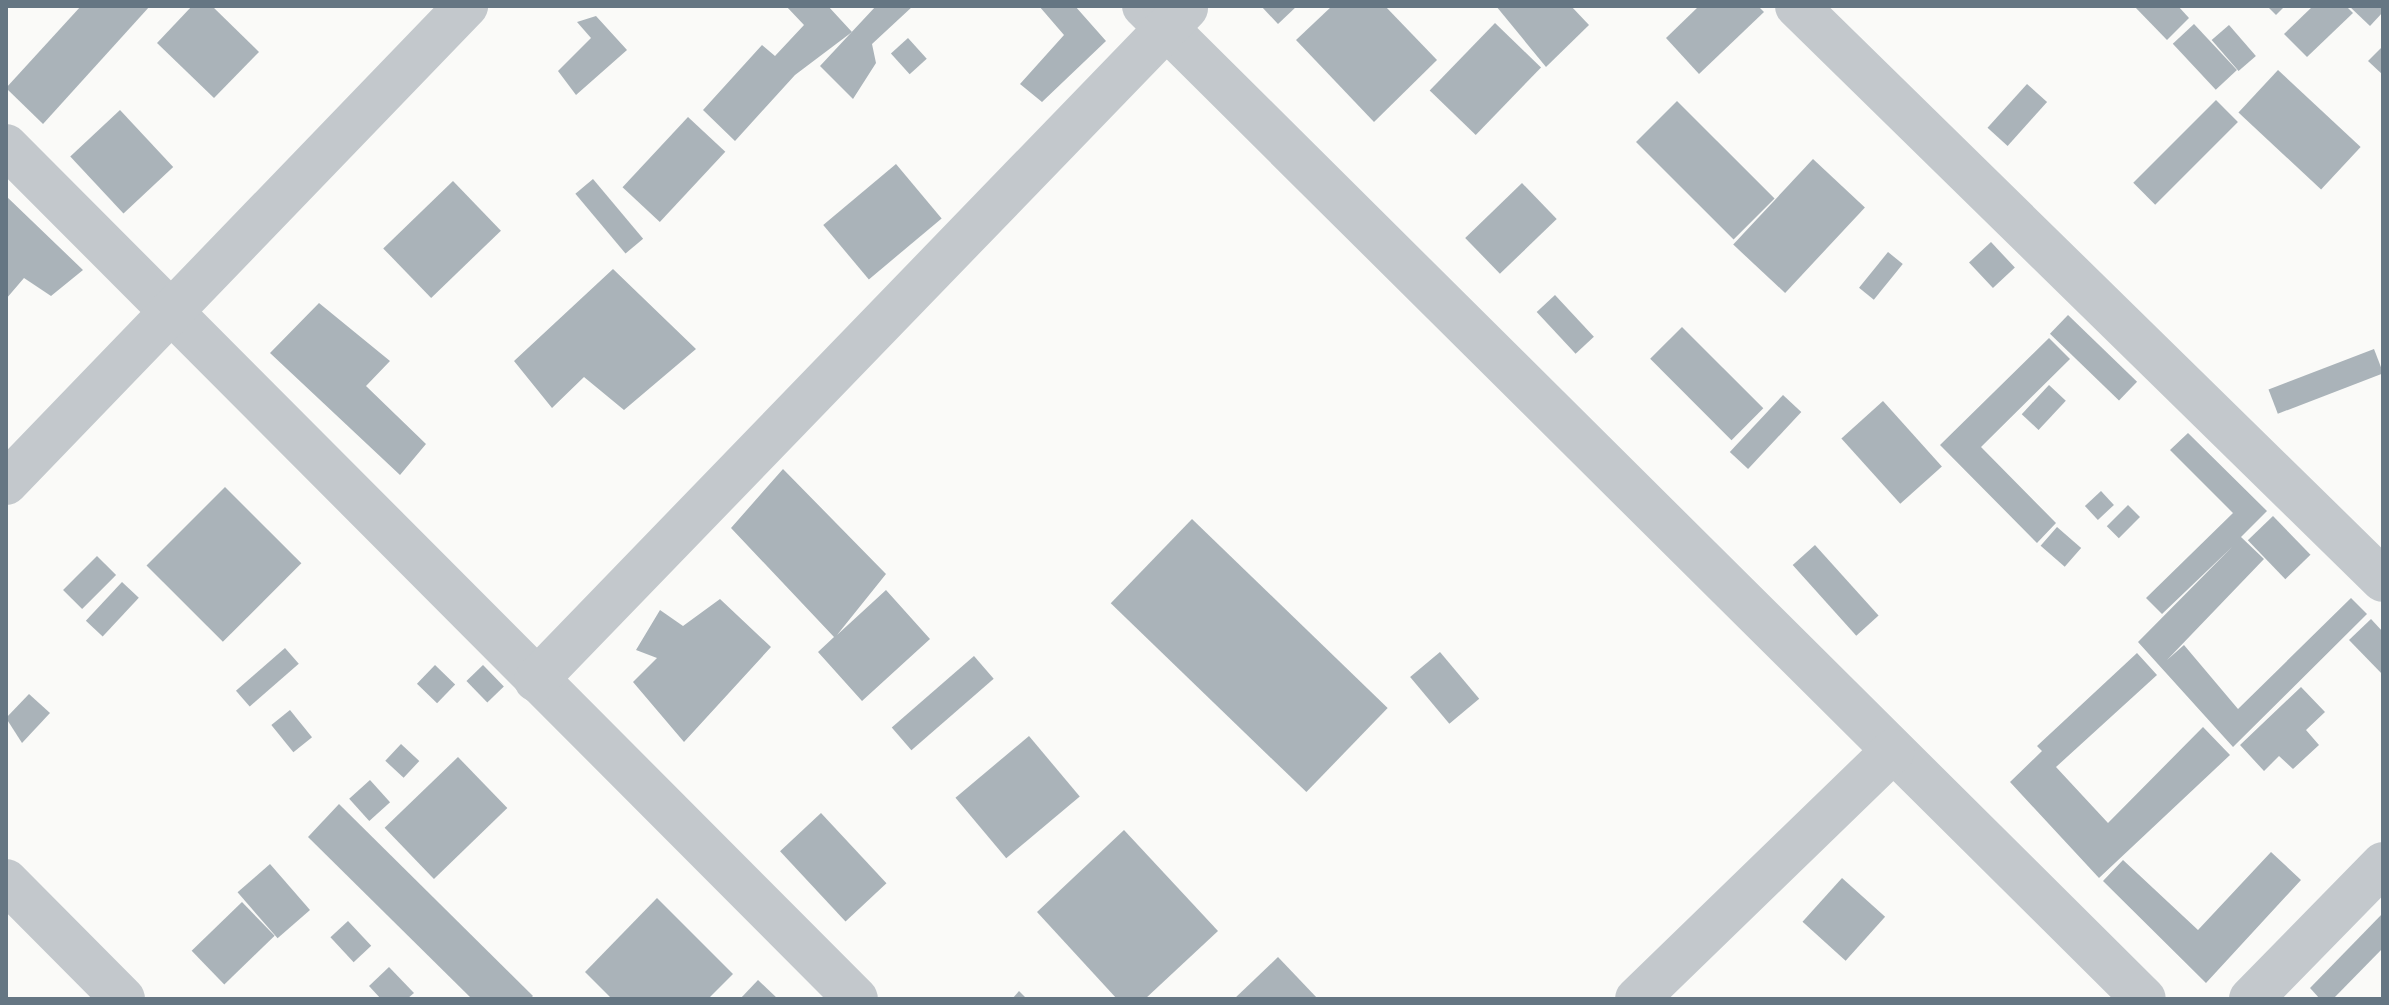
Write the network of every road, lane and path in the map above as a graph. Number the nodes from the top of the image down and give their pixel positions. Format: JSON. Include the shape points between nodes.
{"nodes":[{"id":1,"x":466,"y":6,"type":"edge"},
{"id":2,"x":1797,"y":6,"type":"edge"},
{"id":3,"x":1166,"y":13,"type":"edge"},
{"id":4,"x":6,"y":146,"type":"edge"},
{"id":5,"x":171,"y":318,"type":"junction"},
{"id":6,"x":6,"y":483,"type":"edge"},
{"id":7,"x":2383,"y":580,"type":"edge"},
{"id":8,"x":536,"y":680,"type":"junction"},
{"id":9,"x":1893,"y":751,"type":"junction"},
{"id":10,"x":2383,"y":864,"type":"edge"},
{"id":11,"x":6,"y":881,"type":"edge"},
{"id":12,"x":123,"y":999,"type":"edge"},
{"id":13,"x":856,"y":999,"type":"edge"},
{"id":14,"x":1637,"y":999,"type":"edge"},
{"id":15,"x":2144,"y":999,"type":"edge"},
{"id":16,"x":2251,"y":999,"type":"edge"}],
"edges":[{"from":1,"to":5,"type":"street"},
{"from":2,"to":7,"type":"street"},
{"from":3,"to":8,"type":"street"},
{"from":3,"to":9,"type":"street"},
{"from":4,"to":5,"type":"street"},
{"from":5,"to":6,"type":"street"},
{"from":5,"to":8,"type":"street"},
{"from":8,"to":13,"type":"street"},
{"from":9,"to":14,"type":"street"},
{"from":9,"to":15,"type":"street"},
{"from":10,"to":16,"type":"street"},
{"from":11,"to":12,"type":"street"}]}
